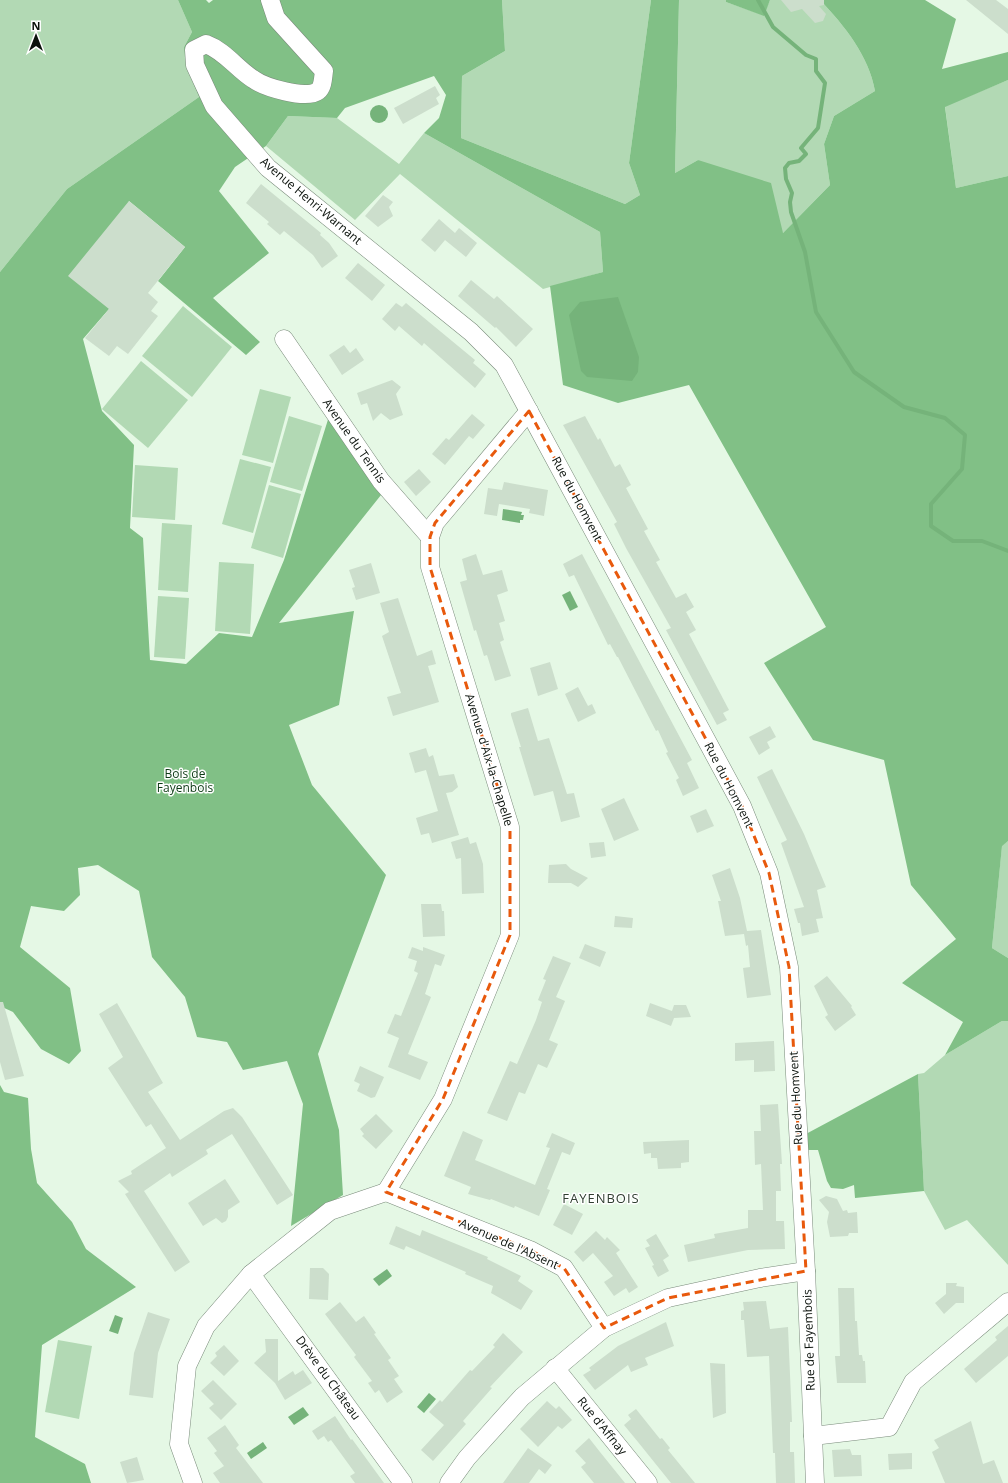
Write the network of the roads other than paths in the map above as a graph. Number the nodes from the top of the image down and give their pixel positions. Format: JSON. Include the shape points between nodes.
{"nodes":[{"id":1,"x":270,"y":0,"type":"edge"},
{"id":2,"x":284,"y":339,"type":"dead end"},
{"id":3,"x":529,"y":411,"type":"junction"},
{"id":4,"x":430,"y":538,"type":"junction"},
{"id":5,"x":386,"y":1192,"type":"junction"},
{"id":6,"x":802,"y":1197,"type":"joint"},
{"id":7,"x":806,"y":1271,"type":"junction"},
{"id":8,"x":251,"y":1274,"type":"junction"},
{"id":9,"x":1008,"y":1302,"type":"edge"},
{"id":10,"x":604,"y":1328,"type":"junction"},
{"id":11,"x":555,"y":1368,"type":"junction"},
{"id":12,"x":813,"y":1436,"type":"junction"},
{"id":13,"x":193,"y":1483,"type":"edge"},
{"id":14,"x":403,"y":1483,"type":"edge"},
{"id":15,"x":449,"y":1483,"type":"edge"},
{"id":16,"x":648,"y":1483,"type":"edge"},
{"id":17,"x":815,"y":1483,"type":"edge"}],
"edges":[{"from":1,"to":3,"type":"street","name":"Avenue Henri-Warnant","via":[[276,18],[324,72],[322,87],[317,92],[304,96],[254,80],[216,48],[206,44],[194,50],[195,65],[214,106],[268,168],[472,332],[504,365]]},
{"from":2,"to":4,"type":"street","name":"Avenue du Tennis","via":[[382,481]]},
{"from":3,"to":4,"type":"street","name":"Avenue d'Aix-la-Chapelle","via":[[435,522]]},
{"from":3,"to":6,"type":"street","name":"Rue du Homvent","via":[[742,806],[769,873],[789,966]]},
{"from":4,"to":5,"type":"street","name":"Avenue d'Aix-la-Chapelle","via":[[430,567],[510,827],[510,935],[443,1099]]},
{"from":5,"to":8,"type":"street","via":[[330,1211]]},
{"from":5,"to":10,"type":"street","name":"Avenue de l'Absent","via":[[530,1250],[564,1268]]},
{"from":6,"to":7,"type":"street","name":"Rue de Fayembois"},
{"from":7,"to":10,"type":"street","via":[[668,1298]]},
{"from":7,"to":12,"type":"street","name":"Rue de Fayembois"},
{"from":8,"to":13,"type":"street","via":[[206,1326],[187,1366],[179,1444]]},
{"from":8,"to":14,"type":"street","name":"Drève du Château"},
{"from":9,"to":12,"type":"street","via":[[913,1382],[889,1427]]},
{"from":10,"to":11,"type":"street"},
{"from":11,"to":15,"type":"street","via":[[522,1397],[467,1458]]},
{"from":11,"to":16,"type":"street","name":"Rue d'Affnay"},
{"from":12,"to":17,"type":"street","name":"Rue de Fayembois"}]}
